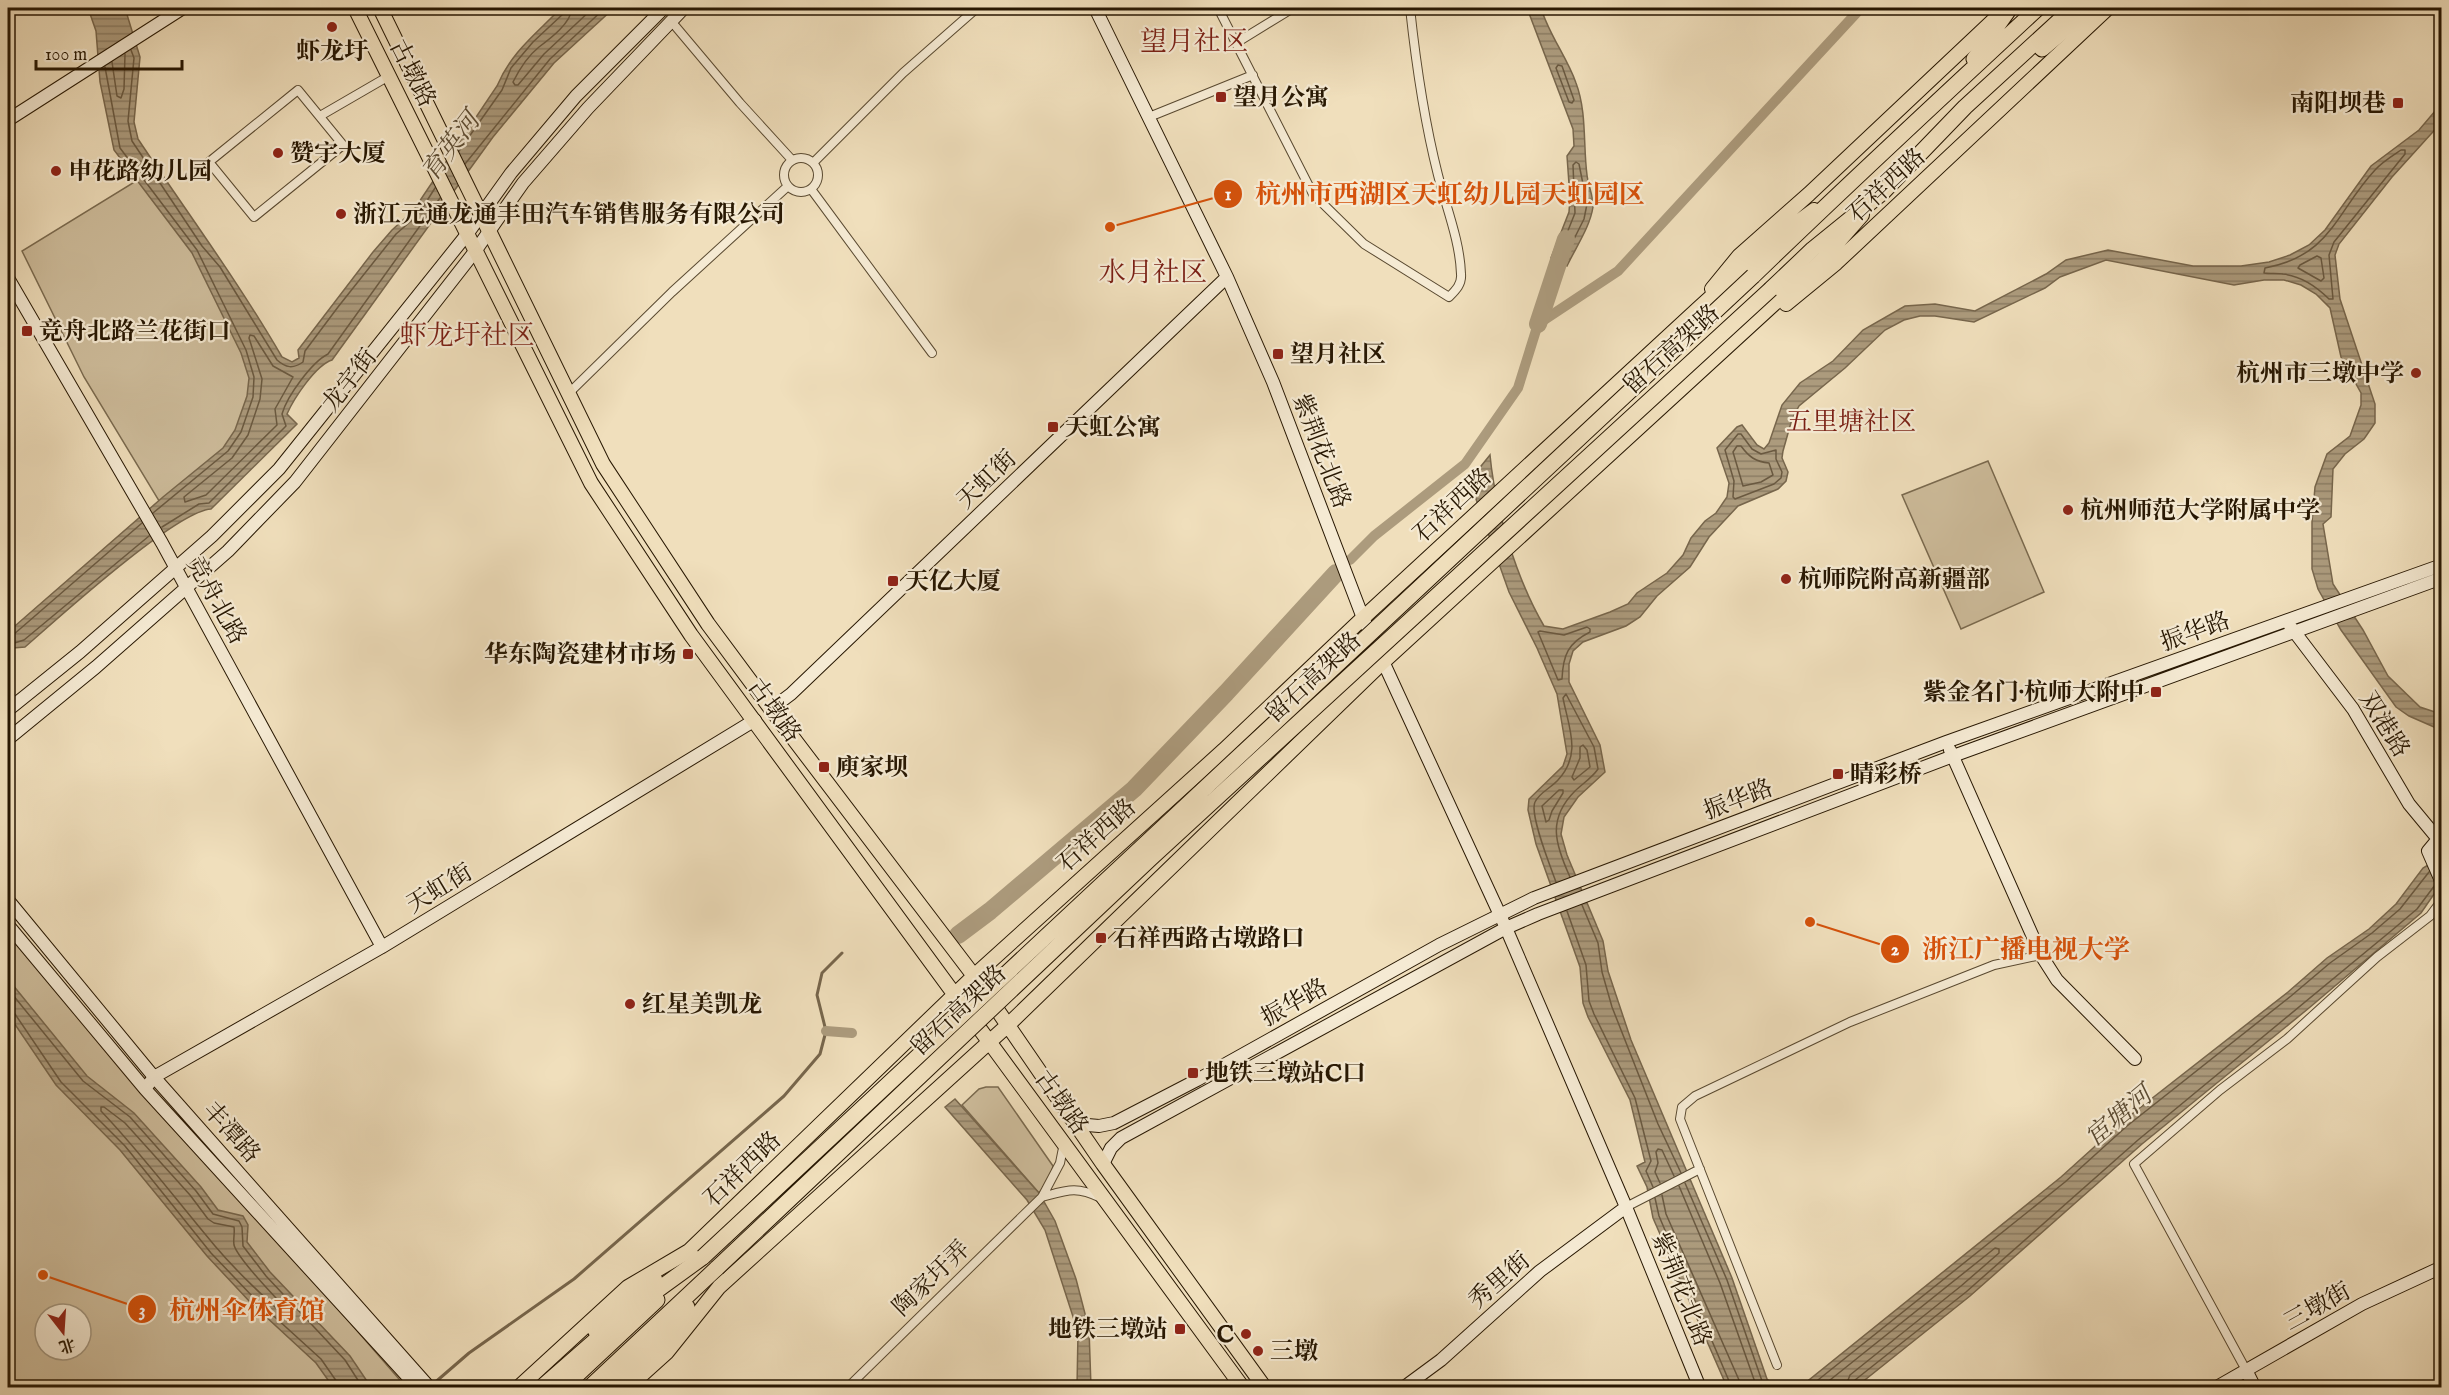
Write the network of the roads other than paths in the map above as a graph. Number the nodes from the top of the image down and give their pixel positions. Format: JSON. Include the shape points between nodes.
{"nodes":[{"id":1,"x":183,"y":8,"type":"edge"},
{"id":2,"x":355,"y":8,"type":"edge"},
{"id":3,"x":380,"y":8,"type":"edge"},
{"id":4,"x":664,"y":8,"type":"edge"},
{"id":5,"x":684,"y":8,"type":"edge"},
{"id":6,"x":977,"y":8,"type":"edge"},
{"id":7,"x":1095,"y":8,"type":"edge"},
{"id":8,"x":1218,"y":8,"type":"edge"},
{"id":9,"x":1293,"y":8,"type":"edge"},
{"id":10,"x":1410,"y":8,"type":"edge"},
{"id":11,"x":2005,"y":8,"type":"edge"},
{"id":12,"x":2010,"y":8,"type":"edge"},
{"id":13,"x":2036,"y":8,"type":"edge"},
{"id":14,"x":2073,"y":8,"type":"edge"},
{"id":15,"x":2091,"y":8,"type":"edge"},
{"id":16,"x":2108,"y":8,"type":"edge"},
{"id":17,"x":671,"y":21,"type":"junction"},
{"id":18,"x":1236,"y":43,"type":"junction"},
{"id":19,"x":1252,"y":75,"type":"junction"},
{"id":20,"x":389,"y":76,"type":"junction"},
{"id":21,"x":1953,"y":89,"type":"junction"},
{"id":22,"x":1965,"y":107,"type":"junction"},
{"id":23,"x":320,"y":116,"type":"junction"},
{"id":24,"x":1149,"y":117,"type":"junction"},
{"id":25,"x":8,"y":120,"type":"edge"},
{"id":26,"x":792,"y":160,"type":"junction"},
{"id":27,"x":813,"y":163,"type":"junction"},
{"id":28,"x":1847,"y":185,"type":"junction"},
{"id":29,"x":788,"y":186,"type":"junction"},
{"id":30,"x":811,"y":189,"type":"junction"},
{"id":31,"x":1882,"y":193,"type":"junction"},
{"id":32,"x":481,"y":214,"type":"junction"},
{"id":33,"x":488,"y":231,"type":"junction"},
{"id":34,"x":468,"y":233,"type":"junction"},
{"id":35,"x":476,"y":250,"type":"junction"},
{"id":36,"x":1227,"y":277,"type":"junction"},
{"id":37,"x":8,"y":278,"type":"edge"},
{"id":38,"x":1699,"y":308,"type":"junction"},
{"id":39,"x":932,"y":353,"type":"dead end"},
{"id":40,"x":1687,"y":385,"type":"junction"},
{"id":41,"x":568,"y":394,"type":"junction"},
{"id":42,"x":2442,"y":565,"type":"edge"},
{"id":43,"x":175,"y":568,"type":"junction"},
{"id":44,"x":2442,"y":578,"type":"edge"},
{"id":45,"x":187,"y":587,"type":"junction"},
{"id":46,"x":2354,"y":603,"type":"junction"},
{"id":47,"x":2324,"y":613,"type":"junction"},
{"id":48,"x":1363,"y":618,"type":"junction"},
{"id":49,"x":2286,"y":621,"type":"junction"},
{"id":50,"x":2294,"y":632,"type":"junction"},
{"id":51,"x":1383,"y":662,"type":"junction"},
{"id":52,"x":771,"y":709,"type":"junction"},
{"id":53,"x":8,"y":710,"type":"edge"},
{"id":54,"x":755,"y":720,"type":"junction"},
{"id":55,"x":8,"y":740,"type":"edge"},
{"id":56,"x":1946,"y":742,"type":"junction"},
{"id":57,"x":1953,"y":756,"type":"junction"},
{"id":58,"x":2440,"y":838,"type":"edge"},
{"id":59,"x":2442,"y":883,"type":"edge"},
{"id":60,"x":8,"y":900,"type":"edge"},
{"id":61,"x":2442,"y":900,"type":"edge"},
{"id":62,"x":1498,"y":915,"type":"junction"},
{"id":63,"x":8,"y":925,"type":"edge"},
{"id":64,"x":1506,"y":928,"type":"junction"},
{"id":65,"x":382,"y":947,"type":"junction"},
{"id":66,"x":2041,"y":956,"type":"junction"},
{"id":67,"x":974,"y":976,"type":"junction"},
{"id":68,"x":956,"y":995,"type":"junction"},
{"id":69,"x":1008,"y":1025,"type":"junction"},
{"id":70,"x":989,"y":1040,"type":"junction"},
{"id":71,"x":2135,"y":1059,"type":"dead end"},
{"id":72,"x":154,"y":1077,"type":"junction"},
{"id":73,"x":145,"y":1089,"type":"junction"},
{"id":74,"x":1076,"y":1124,"type":"junction"},
{"id":75,"x":1064,"y":1143,"type":"junction"},
{"id":76,"x":1103,"y":1164,"type":"junction"},
{"id":77,"x":1700,"y":1169,"type":"junction"},
{"id":78,"x":1042,"y":1197,"type":"junction"},
{"id":79,"x":1105,"y":1200,"type":"junction"},
{"id":80,"x":1626,"y":1207,"type":"junction"},
{"id":81,"x":696,"y":1254,"type":"junction"},
{"id":82,"x":2442,"y":1267,"type":"edge"},
{"id":83,"x":717,"y":1268,"type":"junction"},
{"id":84,"x":1777,"y":1365,"type":"dead end"},
{"id":85,"x":2246,"y":1370,"type":"junction"},
{"id":86,"x":424,"y":1385,"type":"edge"},
{"id":87,"x":518,"y":1388,"type":"edge"},
{"id":88,"x":541,"y":1388,"type":"edge"},
{"id":89,"x":563,"y":1388,"type":"edge"},
{"id":90,"x":590,"y":1388,"type":"edge"},
{"id":91,"x":611,"y":1388,"type":"edge"},
{"id":92,"x":627,"y":1388,"type":"edge"},
{"id":93,"x":847,"y":1388,"type":"edge"},
{"id":94,"x":1243,"y":1388,"type":"edge"},
{"id":95,"x":1265,"y":1388,"type":"edge"},
{"id":96,"x":1403,"y":1388,"type":"edge"},
{"id":97,"x":1700,"y":1388,"type":"edge"},
{"id":98,"x":2215,"y":1388,"type":"edge"},
{"id":99,"x":2254,"y":1388,"type":"edge"}],
"edges":[{"from":1,"to":25,"type":"street"},
{"from":2,"to":20,"type":"main road","name":"古墩路"},
{"from":3,"to":32,"type":"main road","name":"古墩路"},
{"from":4,"to":32,"type":"street","name":"龙宇街","via":[[576,96]]},
{"from":5,"to":17,"type":"street","name":"龙宇街"},
{"from":6,"to":27,"type":"street"},
{"from":7,"to":24,"type":"street","name":"紫荆花北路"},
{"from":8,"to":18,"type":"street"},
{"from":9,"to":18,"type":"street"},
{"from":10,"to":19,"type":"street","via":[[1418,80],[1462,276],[1459,287],[1449,297],[1364,244],[1313,194]]},
{"from":11,"to":38,"type":"main road","name":"石祥西路","via":[[1739,256]]},
{"from":12,"to":21,"type":"highway"},
{"from":13,"to":21,"type":"highway","name":"留石高架路"},
{"from":14,"to":22,"type":"highway","name":"留石高架路"},
{"from":15,"to":22,"type":"highway"},
{"from":16,"to":40,"type":"main road","name":"石祥西路","via":[[1836,263]]},
{"from":17,"to":26,"type":"street"},
{"from":17,"to":33,"type":"street","name":"龙宇街","via":[[588,108],[523,183]]},
{"from":18,"to":19,"type":"street"},
{"from":19,"to":24,"type":"street"},
{"from":20,"to":23,"type":"street"},
{"from":20,"to":34,"type":"main road","name":"古墩路"},
{"from":21,"to":28,"type":"highway","name":"留石高架路"},
{"from":22,"to":31,"type":"highway","name":"留石高架路"},
{"from":23,"to":23,"type":"street","via":[[298,90],[209,162],[254,217],[343,145]]},
{"from":24,"to":36,"type":"street","name":"紫荆花北路"},
{"from":26,"to":27,"type":"street","via":[[803,158]]},
{"from":26,"to":29,"type":"street","via":[[784,175]]},
{"from":27,"to":30,"type":"street","via":[[818,176]]},
{"from":28,"to":38,"type":"main road","name":"石祥西路","via":[[1775,239]]},
{"from":28,"to":81,"type":"highway","name":"留石高架路","bridge":true},
{"from":29,"to":30,"type":"street","via":[[796,192]]},
{"from":29,"to":41,"type":"street"},
{"from":30,"to":39,"type":"street"},
{"from":31,"to":40,"type":"main road","name":"石祥西路","via":[[1824,258]]},
{"from":31,"to":83,"type":"highway","name":"留石高架路","bridge":true,"via":[[1813,249],[1168,842]]},
{"from":32,"to":33,"type":"main road","name":"古墩路"},
{"from":32,"to":34,"type":"street","name":"龙宇街"},
{"from":33,"to":35,"type":"street","name":"龙宇街"},
{"from":33,"to":41,"type":"main road","name":"古墩路"},
{"from":34,"to":35,"type":"main road","name":"古墩路"},
{"from":34,"to":43,"type":"street","name":"龙宇街","via":[[279,469]]},
{"from":35,"to":45,"type":"street","name":"龙宇街","via":[[295,482],[228,552]]},
{"from":35,"to":54,"type":"main road","name":"古墩路","via":[[591,483],[691,635]]},
{"from":36,"to":48,"type":"street","name":"紫荆花北路","via":[[1275,389]]},
{"from":36,"to":52,"type":"street","name":"天虹街"},
{"from":37,"to":43,"type":"street","name":"竞舟北路"},
{"from":38,"to":48,"type":"main road","name":"石祥西路"},
{"from":40,"to":51,"type":"main road","name":"石祥西路"},
{"from":41,"to":52,"type":"main road","name":"古墩路","via":[[603,464],[690,597]]},
{"from":42,"to":46,"type":"street","name":"振华路"},
{"from":43,"to":45,"type":"street","name":"竞舟北路"},
{"from":43,"to":53,"type":"street","name":"龙宇街"},
{"from":44,"to":46,"type":"street","name":"振华路"},
{"from":45,"to":55,"type":"street","name":"龙宇街"},
{"from":45,"to":65,"type":"street","name":"竞舟北路"},
{"from":46,"to":47,"type":"street","name":"振华路"},
{"from":47,"to":49,"type":"street","name":"振华路"},
{"from":47,"to":50,"type":"street","name":"振华路"},
{"from":48,"to":51,"type":"street","name":"紫荆花北路"},
{"from":48,"to":67,"type":"main road","name":"石祥西路","via":[[1224,750]]},
{"from":49,"to":50,"type":"street","name":"双港路"},
{"from":49,"to":56,"type":"street","name":"振华路"},
{"from":50,"to":57,"type":"street","name":"振华路"},
{"from":50,"to":58,"type":"street","name":"双港路","via":[[2353,709],[2409,804]]},
{"from":51,"to":62,"type":"street","name":"紫荆花北路"},
{"from":51,"to":69,"type":"main road","name":"石祥西路"},
{"from":52,"to":67,"type":"main road","name":"古墩路"},
{"from":54,"to":65,"type":"street","name":"天虹街"},
{"from":54,"to":68,"type":"main road","name":"古墩路"},
{"from":56,"to":57,"type":"street"},
{"from":56,"to":62,"type":"street","name":"振华路"},
{"from":57,"to":64,"type":"street","name":"振华路"},
{"from":57,"to":66,"type":"street"},
{"from":58,"to":59,"type":"street","name":"双港路","via":[[2428,851]]},
{"from":60,"to":72,"type":"street","name":"丰潭路"},
{"from":61,"to":85,"type":"street","via":[[2430,916],[2377,957],[2287,1039],[2134,1164]]},
{"from":62,"to":64,"type":"street","name":"紫荆花北路"},
{"from":62,"to":74,"type":"street","name":"振华路","via":[[1114,1124]]},
{"from":63,"to":73,"type":"street","name":"丰潭路"},
{"from":64,"to":76,"type":"street","name":"振华路","via":[[1121,1138]]},
{"from":64,"to":80,"type":"street","name":"紫荆花北路"},
{"from":65,"to":72,"type":"street","name":"天虹街"},
{"from":66,"to":71,"type":"street","via":[[2056,980]]},
{"from":66,"to":77,"type":"street","via":[[1994,965],[1861,1018],[1695,1096],[1682,1107],[1680,1119]]},
{"from":67,"to":68,"type":"main road","name":"石祥西路"},
{"from":67,"to":69,"type":"main road","name":"古墩路"},
{"from":68,"to":70,"type":"main road","name":"古墩路"},
{"from":68,"to":81,"type":"main road","name":"石祥西路"},
{"from":69,"to":70,"type":"main road","name":"石祥西路"},
{"from":69,"to":74,"type":"main road","name":"古墩路"},
{"from":70,"to":75,"type":"main road","name":"古墩路"},
{"from":70,"to":92,"type":"main road","name":"石祥西路","via":[[719,1287],[667,1352]]},
{"from":72,"to":73,"type":"street","name":"天虹街"},
{"from":72,"to":86,"type":"street","name":"丰潭路"},
{"from":73,"to":86,"type":"street","name":"丰潭路"},
{"from":74,"to":76,"type":"main road","name":"古墩路"},
{"from":75,"to":78,"type":"street","name":"陶家圩弄","via":[[1060,1163]]},
{"from":75,"to":79,"type":"main road","name":"古墩路"},
{"from":76,"to":95,"type":"main road","name":"古墩路"},
{"from":77,"to":80,"type":"street"},
{"from":77,"to":84,"type":"street"},
{"from":78,"to":79,"type":"street","name":"陶家圩弄","via":[[1079,1189]]},
{"from":78,"to":93,"type":"street","name":"陶家圩弄"},
{"from":79,"to":94,"type":"main road","name":"古墩路"},
{"from":80,"to":96,"type":"street","name":"秀里街","via":[[1540,1271]]},
{"from":80,"to":97,"type":"street","name":"紫荆花北路"},
{"from":81,"to":87,"type":"main road","name":"石祥西路","via":[[628,1287]]},
{"from":81,"to":88,"type":"highway"},
{"from":81,"to":89,"type":"highway","name":"留石高架路"},
{"from":82,"to":85,"type":"street","name":"三墩街","via":[[2362,1305]]},
{"from":83,"to":90,"type":"highway","name":"留石高架路"},
{"from":83,"to":91,"type":"highway","via":[[667,1333]]},
{"from":85,"to":98,"type":"street","name":"三墩街"},
{"from":85,"to":99,"type":"street"}]}
